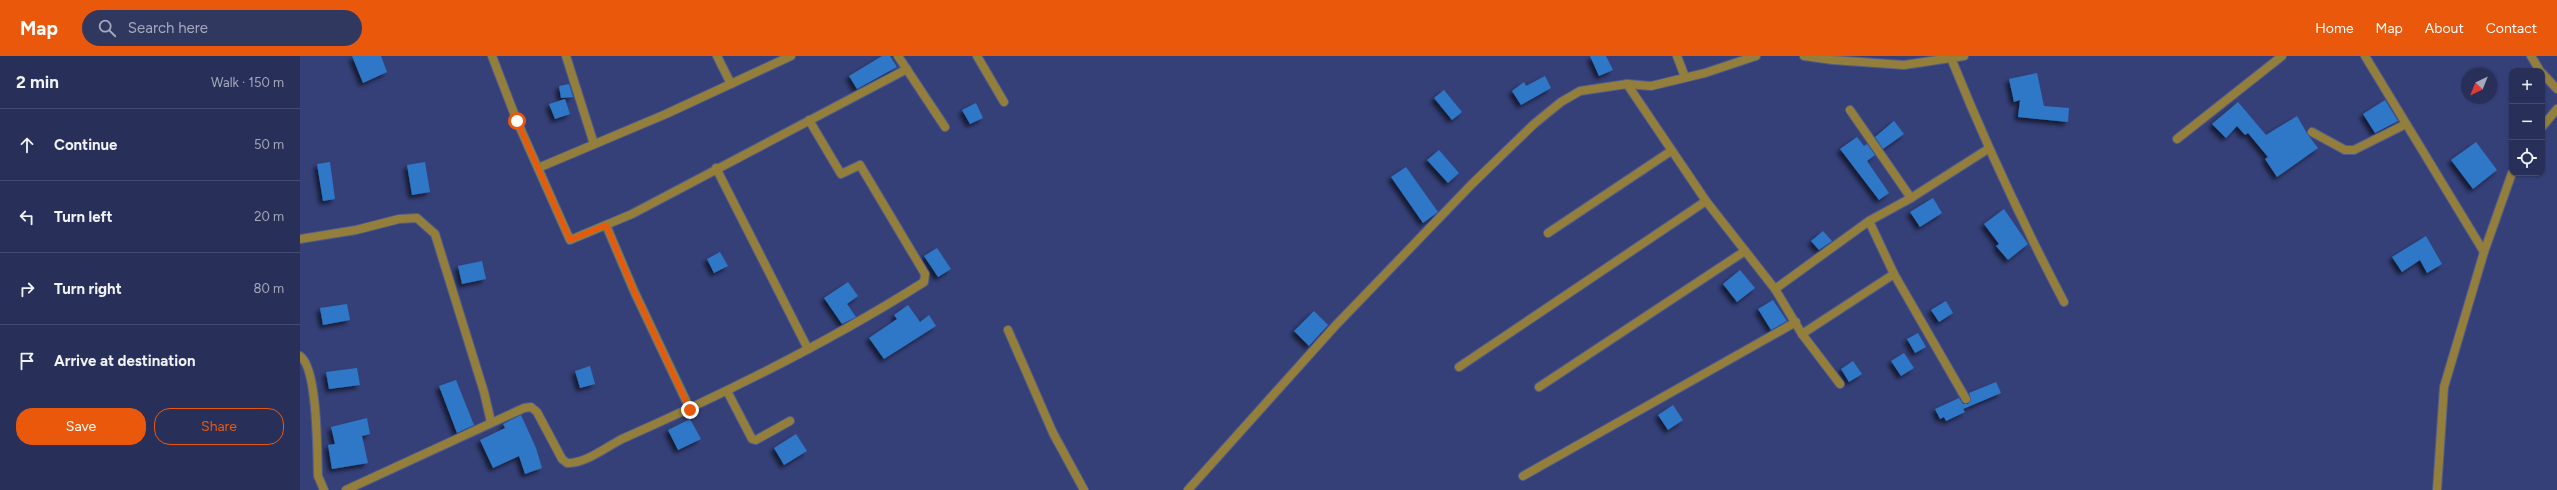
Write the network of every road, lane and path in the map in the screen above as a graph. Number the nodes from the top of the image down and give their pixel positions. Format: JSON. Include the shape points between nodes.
{"nodes":[{"id":1,"x":492,"y":56,"type":"edge"},
{"id":2,"x":566,"y":56,"type":"edge"},
{"id":3,"x":717,"y":56,"type":"edge"},
{"id":4,"x":791,"y":56,"type":"edge"},
{"id":5,"x":898,"y":56,"type":"edge"},
{"id":6,"x":978,"y":56,"type":"edge"},
{"id":7,"x":1677,"y":56,"type":"edge"},
{"id":8,"x":1756,"y":56,"type":"edge"},
{"id":9,"x":1804,"y":56,"type":"edge"},
{"id":10,"x":1964,"y":56,"type":"edge"},
{"id":11,"x":2282,"y":56,"type":"edge"},
{"id":12,"x":2365,"y":56,"type":"edge"},
{"id":13,"x":2530,"y":56,"type":"edge"},
{"id":14,"x":1950,"y":58,"type":"junction"},
{"id":15,"x":2538,"y":68,"type":"edge"},
{"id":16,"x":907,"y":69,"type":"junction"},
{"id":17,"x":2545,"y":76,"type":"edge"},
{"id":18,"x":1685,"y":77,"type":"junction"},
{"id":19,"x":731,"y":84,"type":"junction"},
{"id":20,"x":1626,"y":84,"type":"junction"},
{"id":21,"x":2557,"y":89,"type":"edge"},
{"id":22,"x":1004,"y":102,"type":"dead end"},
{"id":23,"x":2557,"y":109,"type":"edge"},
{"id":24,"x":1850,"y":110,"type":"dead end"},
{"id":25,"x":809,"y":120,"type":"junction"},
{"id":26,"x":2545,"y":123,"type":"edge"},
{"id":27,"x":2406,"y":124,"type":"junction"},
{"id":28,"x":945,"y":127,"type":"dead end"},
{"id":29,"x":2312,"y":132,"type":"dead end"},
{"id":30,"x":2177,"y":139,"type":"dead end"},
{"id":31,"x":594,"y":144,"type":"junction"},
{"id":32,"x":1988,"y":149,"type":"junction"},
{"id":33,"x":1671,"y":151,"type":"junction"},
{"id":34,"x":538,"y":168,"type":"junction"},
{"id":35,"x":716,"y":168,"type":"junction"},
{"id":36,"x":2511,"y":176,"type":"edge"},
{"id":37,"x":1911,"y":198,"type":"junction"},
{"id":38,"x":1706,"y":200,"type":"junction"},
{"id":39,"x":1869,"y":221,"type":"junction"},
{"id":40,"x":606,"y":225,"type":"junction"},
{"id":41,"x":1548,"y":233,"type":"dead end"},
{"id":42,"x":300,"y":239,"type":"edge"},
{"id":43,"x":1745,"y":251,"type":"junction"},
{"id":44,"x":2484,"y":252,"type":"junction"},
{"id":45,"x":1894,"y":274,"type":"junction"},
{"id":46,"x":1775,"y":289,"type":"junction"},
{"id":47,"x":2064,"y":302,"type":"dead end"},
{"id":48,"x":1796,"y":322,"type":"junction"},
{"id":49,"x":1008,"y":330,"type":"dead end"},
{"id":50,"x":1802,"y":334,"type":"junction"},
{"id":51,"x":808,"y":349,"type":"junction"},
{"id":52,"x":300,"y":356,"type":"edge"},
{"id":53,"x":1459,"y":367,"type":"dead end"},
{"id":54,"x":1840,"y":384,"type":"dead end"},
{"id":55,"x":1538,"y":387,"type":"dead end"},
{"id":56,"x":727,"y":391,"type":"junction"},
{"id":57,"x":1966,"y":399,"type":"dead end"},
{"id":58,"x":690,"y":410,"type":"junction"},
{"id":59,"x":790,"y":421,"type":"dead end"},
{"id":60,"x":491,"y":422,"type":"junction"},
{"id":61,"x":1523,"y":476,"type":"dead end"},
{"id":62,"x":324,"y":490,"type":"edge"},
{"id":63,"x":346,"y":490,"type":"edge"},
{"id":64,"x":1084,"y":490,"type":"edge"},
{"id":65,"x":1188,"y":490,"type":"edge"},
{"id":66,"x":2437,"y":490,"type":"edge"}],
"edges":[{"from":1,"to":34,"type":"street"},
{"from":2,"to":31,"type":"street"},
{"from":3,"to":19,"type":"street"},
{"from":4,"to":19,"type":"street"},
{"from":5,"to":16,"type":"street"},
{"from":6,"to":22,"type":"street"},
{"from":7,"to":18,"type":"street"},
{"from":8,"to":18,"type":"street"},
{"from":9,"to":14,"type":"street","via":[[1904,65]]},
{"from":10,"to":14,"type":"street"},
{"from":11,"to":30,"type":"street"},
{"from":12,"to":27,"type":"street"},
{"from":13,"to":15,"type":"street"},
{"from":14,"to":32,"type":"street"},
{"from":16,"to":25,"type":"street"},
{"from":16,"to":28,"type":"street"},
{"from":17,"to":21,"type":"street"},
{"from":18,"to":20,"type":"street","via":[[1651,86]]},
{"from":19,"to":31,"type":"street"},
{"from":20,"to":33,"type":"street"},
{"from":20,"to":65,"type":"street","via":[[1580,91],[1561,102],[1534,124],[1336,325]]},
{"from":23,"to":26,"type":"street"},
{"from":24,"to":37,"type":"street"},
{"from":25,"to":35,"type":"street"},
{"from":25,"to":51,"type":"street","via":[[841,174],[860,165],[925,274],[924,282],[866,319]]},
{"from":27,"to":29,"type":"street","via":[[2354,150],[2345,150]]},
{"from":27,"to":44,"type":"street"},
{"from":31,"to":34,"type":"street"},
{"from":32,"to":37,"type":"street"},
{"from":32,"to":47,"type":"street","via":[[2016,210]]},
{"from":33,"to":38,"type":"street"},
{"from":33,"to":41,"type":"street"},
{"from":34,"to":40,"type":"street","via":[[570,240]]},
{"from":35,"to":40,"type":"street","via":[[632,214]]},
{"from":35,"to":51,"type":"street"},
{"from":36,"to":44,"type":"street"},
{"from":37,"to":39,"type":"street"},
{"from":38,"to":43,"type":"street"},
{"from":38,"to":53,"type":"street"},
{"from":39,"to":45,"type":"street"},
{"from":39,"to":46,"type":"street"},
{"from":40,"to":58,"type":"street"},
{"from":42,"to":60,"type":"street","via":[[356,230],[399,219],[417,218],[428,226],[435,234]]},
{"from":43,"to":46,"type":"street"},
{"from":43,"to":55,"type":"street"},
{"from":44,"to":66,"type":"street","via":[[2444,387]]},
{"from":45,"to":50,"type":"street"},
{"from":45,"to":57,"type":"street"},
{"from":46,"to":48,"type":"street"},
{"from":48,"to":50,"type":"street"},
{"from":48,"to":61,"type":"street"},
{"from":49,"to":64,"type":"street","via":[[1053,433]]},
{"from":50,"to":54,"type":"street"},
{"from":51,"to":56,"type":"street"},
{"from":52,"to":62,"type":"street","via":[[306,362],[312,380],[318,476]]},
{"from":56,"to":58,"type":"street"},
{"from":56,"to":59,"type":"street","via":[[752,439],[756,440]]},
{"from":58,"to":60,"type":"street","via":[[574,463],[567,463],[562,459],[541,418],[531,407]]},
{"from":60,"to":63,"type":"street"}]}
